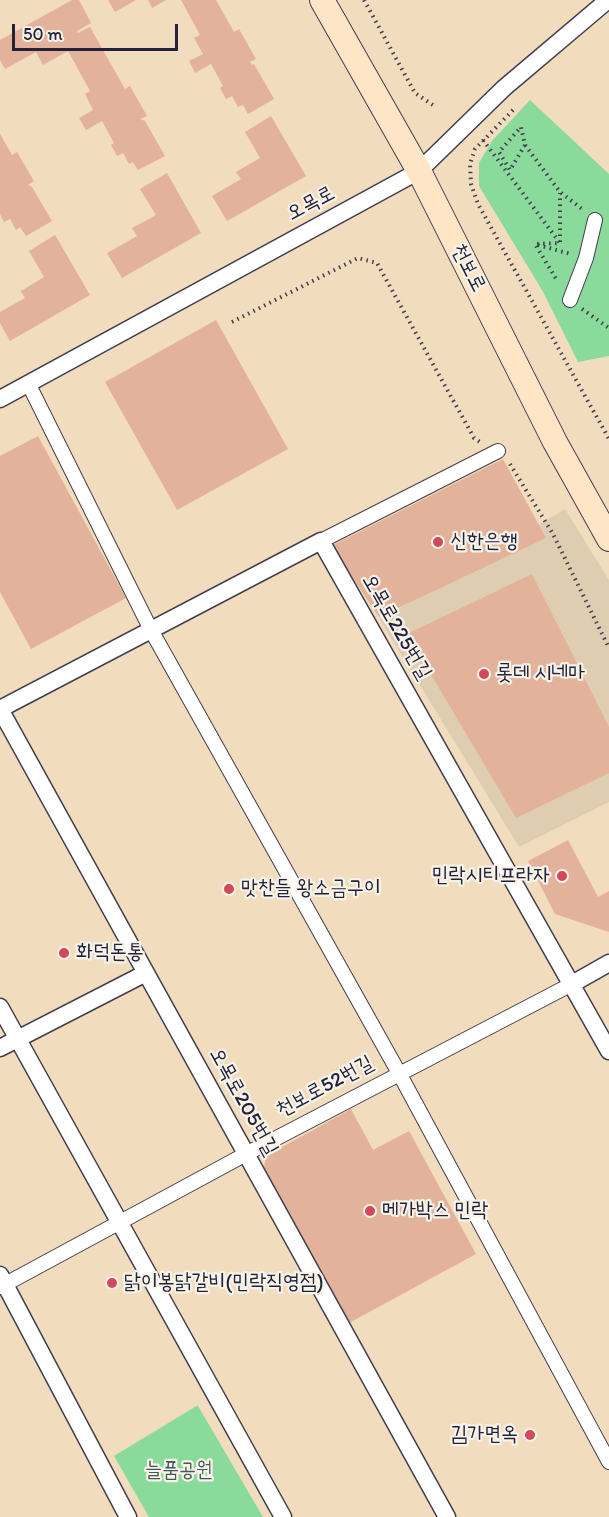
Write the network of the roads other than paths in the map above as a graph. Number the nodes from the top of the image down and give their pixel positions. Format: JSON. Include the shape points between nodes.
{"nodes":[{"id":1,"x":322,"y":0,"type":"edge"},
{"id":2,"x":608,"y":0,"type":"edge"},
{"id":3,"x":419,"y":171,"type":"junction"},
{"id":4,"x":595,"y":220,"type":"dead end"},
{"id":5,"x":570,"y":300,"type":"road end"},
{"id":6,"x":28,"y":383,"type":"junction"},
{"id":7,"x":0,"y":399,"type":"edge"},
{"id":8,"x":498,"y":452,"type":"road end"},
{"id":9,"x":609,"y":539,"type":"edge"},
{"id":10,"x":321,"y":541,"type":"junction"},
{"id":11,"x":151,"y":630,"type":"junction"},
{"id":12,"x":0,"y":709,"type":"edge"},
{"id":13,"x":609,"y":963,"type":"edge"},
{"id":14,"x":146,"y":973,"type":"junction"},
{"id":15,"x":572,"y":984,"type":"junction"},
{"id":16,"x":0,"y":1007,"type":"edge"},
{"id":17,"x":18,"y":1039,"type":"junction"},
{"id":18,"x":0,"y":1048,"type":"edge"},
{"id":19,"x":609,"y":1051,"type":"edge"},
{"id":20,"x":399,"y":1073,"type":"junction"},
{"id":21,"x":246,"y":1154,"type":"junction"},
{"id":22,"x":120,"y":1223,"type":"junction"},
{"id":23,"x":2,"y":1282,"type":"edge"},
{"id":24,"x":609,"y":1462,"type":"edge"},
{"id":25,"x":128,"y":1517,"type":"edge"},
{"id":26,"x":283,"y":1517,"type":"edge"},
{"id":27,"x":447,"y":1517,"type":"edge"}],
"edges":[{"from":1,"to":3,"type":"main road","name":"천보로"},
{"from":2,"to":3,"type":"street","name":"오목로","via":[[504,88]]},
{"from":3,"to":6,"type":"street","name":"오목로"},
{"from":3,"to":9,"type":"main road","name":"천보로","via":[[555,442]]},
{"from":4,"to":5,"type":"street"},
{"from":6,"to":7,"type":"street","name":"오목로"},
{"from":6,"to":11,"type":"street"},
{"from":8,"to":10,"type":"street"},
{"from":10,"to":11,"type":"street"},
{"from":10,"to":15,"type":"street","name":"오목로225번길"},
{"from":11,"to":12,"type":"street"},
{"from":11,"to":20,"type":"street"},
{"from":12,"to":14,"type":"street","name":"오목로205번길"},
{"from":13,"to":15,"type":"street","name":"천보로52번길"},
{"from":14,"to":17,"type":"street"},
{"from":14,"to":21,"type":"street","name":"오목로205번길"},
{"from":15,"to":19,"type":"street","name":"오목로225번길"},
{"from":15,"to":20,"type":"street","name":"천보로52번길"},
{"from":16,"to":17,"type":"street"},
{"from":17,"to":18,"type":"street"},
{"from":17,"to":22,"type":"street"},
{"from":20,"to":21,"type":"street","name":"천보로52번길"},
{"from":20,"to":24,"type":"street"},
{"from":21,"to":22,"type":"street","name":"천보로52번길"},
{"from":21,"to":27,"type":"street","name":"오목로205번길"},
{"from":22,"to":23,"type":"street","name":"천보로52번길"},
{"from":22,"to":26,"type":"street"},
{"from":23,"to":25,"type":"street"}]}
